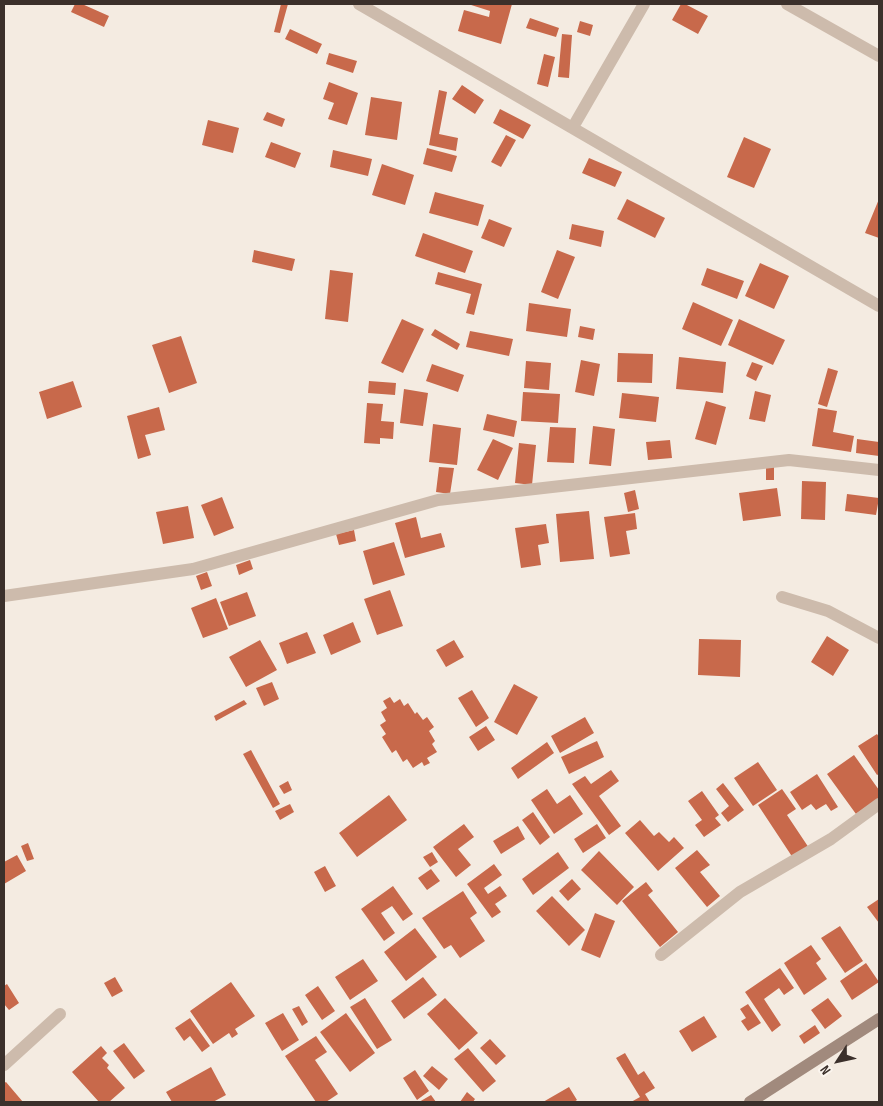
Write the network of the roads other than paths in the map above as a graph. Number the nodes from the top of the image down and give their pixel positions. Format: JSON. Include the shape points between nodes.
{"nodes":[{"id":1,"x":359,"y":4,"type":"edge"},
{"id":2,"x":644,"y":4,"type":"edge"},
{"id":3,"x":787,"y":4,"type":"edge"},
{"id":4,"x":879,"y":56,"type":"edge"},
{"id":5,"x":573,"y":127,"type":"junction"},
{"id":6,"x":879,"y":306,"type":"edge"},
{"id":7,"x":879,"y":470,"type":"edge"},
{"id":8,"x":4,"y":596,"type":"edge"},
{"id":9,"x":782,"y":597,"type":"dead end"},
{"id":10,"x":879,"y":638,"type":"edge"},
{"id":11,"x":879,"y":804,"type":"edge"},
{"id":12,"x":661,"y":954,"type":"dead end"},
{"id":13,"x":60,"y":1014,"type":"dead end"},
{"id":14,"x":879,"y":1019,"type":"edge"},
{"id":15,"x":4,"y":1065,"type":"edge"},
{"id":16,"x":750,"y":1102,"type":"edge"}],
"edges":[{"from":1,"to":5,"type":"street"},
{"from":2,"to":5,"type":"street"},
{"from":3,"to":4,"type":"street"},
{"from":5,"to":6,"type":"street"},
{"from":7,"to":8,"type":"street","via":[[790,460],[438,500],[193,569]]},
{"from":9,"to":10,"type":"street","via":[[828,611]]},
{"from":11,"to":12,"type":"street","via":[[831,839],[740,892]]},
{"from":13,"to":15,"type":"street"},
{"from":14,"to":16,"type":"main road"}]}
